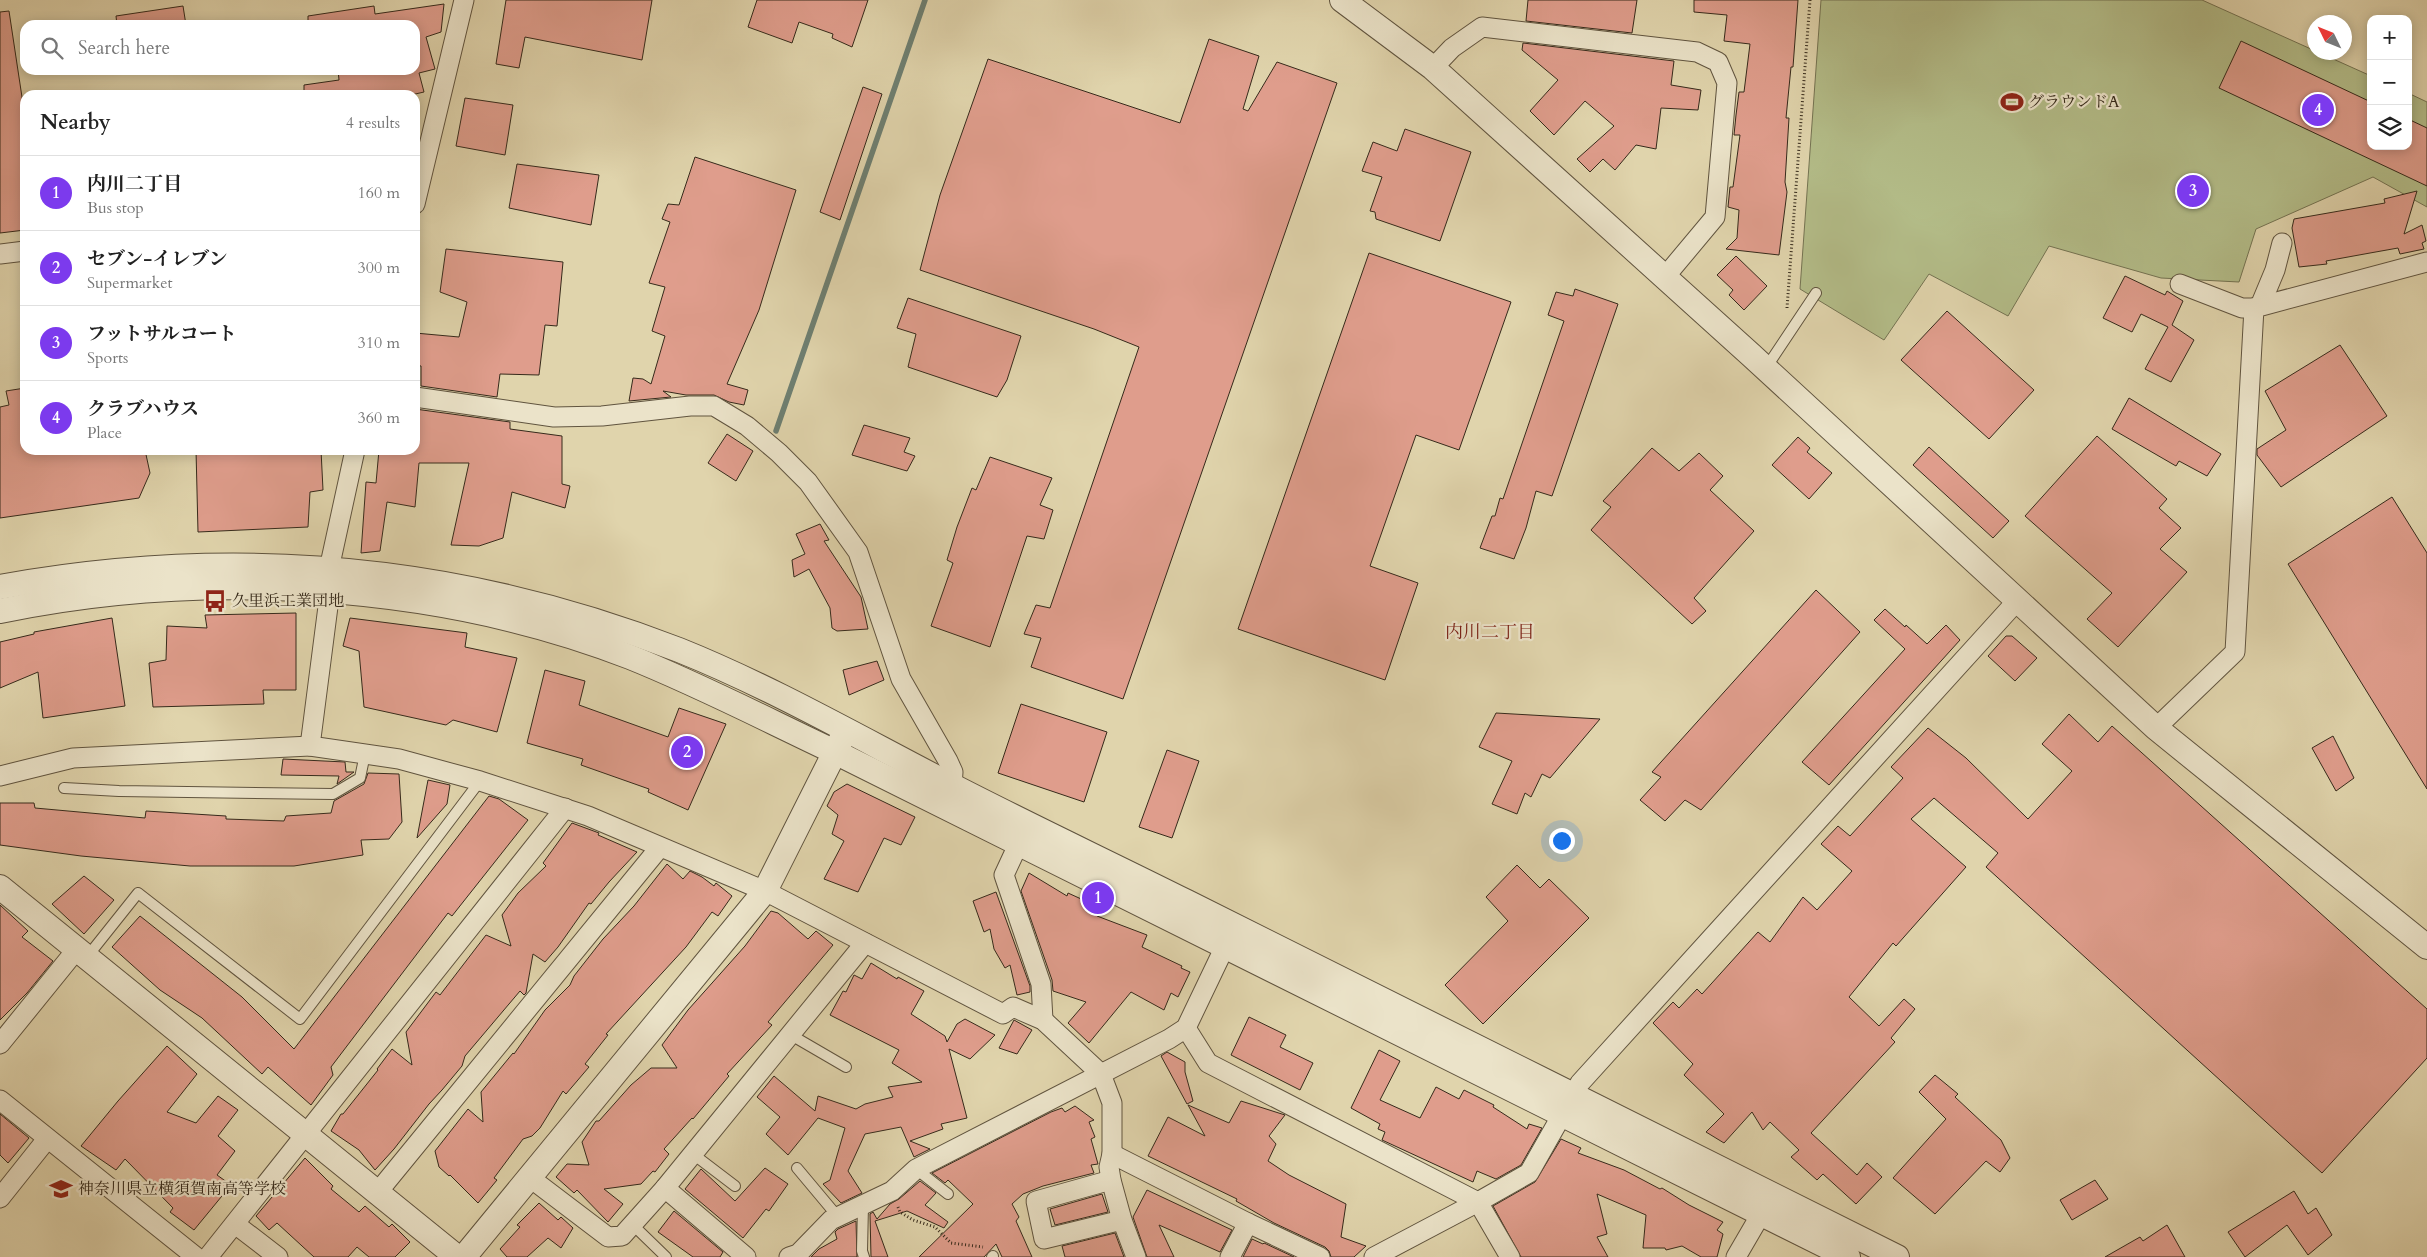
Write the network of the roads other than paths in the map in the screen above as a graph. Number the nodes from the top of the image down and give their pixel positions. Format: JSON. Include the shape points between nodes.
{"nodes":[{"id":1,"x":464,"y":0,"type":"edge"},
{"id":2,"x":1342,"y":0,"type":"edge"},
{"id":3,"x":1433,"y":68,"type":"junction"},
{"id":4,"x":420,"y":176,"type":"edge"},
{"id":5,"x":2282,"y":243,"type":"dead end"},
{"id":6,"x":20,"y":252,"type":"edge"},
{"id":7,"x":0,"y":254,"type":"edge"},
{"id":8,"x":2427,"y":262,"type":"edge"},
{"id":9,"x":1664,"y":278,"type":"junction"},
{"id":10,"x":2180,"y":284,"type":"dead end"},
{"id":11,"x":1816,"y":293,"type":"dead end"},
{"id":12,"x":2257,"y":307,"type":"junction"},
{"id":13,"x":1766,"y":369,"type":"junction"},
{"id":14,"x":420,"y":398,"type":"edge"},
{"id":15,"x":354,"y":455,"type":"edge"},
{"id":16,"x":330,"y":580,"type":"junction"},
{"id":17,"x":0,"y":587,"type":"edge"},
{"id":18,"x":2016,"y":602,"type":"junction"},
{"id":19,"x":0,"y":611,"type":"edge"},
{"id":20,"x":2156,"y":728,"type":"junction"},
{"id":21,"x":846,"y":730,"type":"junction"},
{"id":22,"x":310,"y":746,"type":"junction"},
{"id":23,"x":835,"y":752,"type":"junction"},
{"id":24,"x":365,"y":754,"type":"junction"},
{"id":25,"x":0,"y":776,"type":"edge"},
{"id":26,"x":480,"y":781,"type":"junction"},
{"id":27,"x":952,"y":786,"type":"junction"},
{"id":28,"x":64,"y":788,"type":"dead end"},
{"id":29,"x":565,"y":808,"type":"junction"},
{"id":30,"x":1029,"y":822,"type":"junction"},
{"id":31,"x":1018,"y":844,"type":"junction"},
{"id":32,"x":660,"y":847,"type":"junction"},
{"id":33,"x":0,"y":887,"type":"edge"},
{"id":34,"x":765,"y":891,"type":"junction"},
{"id":35,"x":1230,"y":936,"type":"junction"},
{"id":36,"x":865,"y":943,"type":"junction"},
{"id":37,"x":2427,"y":947,"type":"edge"},
{"id":38,"x":82,"y":953,"type":"junction"},
{"id":39,"x":1043,"y":1020,"type":"junction"},
{"id":40,"x":1186,"y":1028,"type":"junction"},
{"id":41,"x":791,"y":1035,"type":"junction"},
{"id":42,"x":2,"y":1036,"type":"edge"},
{"id":43,"x":846,"y":1067,"type":"dead end"},
{"id":44,"x":1101,"y":1074,"type":"junction"},
{"id":45,"x":0,"y":1100,"type":"edge"},
{"id":46,"x":1568,"y":1105,"type":"junction"},
{"id":47,"x":306,"y":1135,"type":"junction"},
{"id":48,"x":47,"y":1139,"type":"junction"},
{"id":49,"x":693,"y":1154,"type":"junction"},
{"id":50,"x":1112,"y":1154,"type":"junction"},
{"id":51,"x":797,"y":1168,"type":"dead end"},
{"id":52,"x":916,"y":1169,"type":"junction"},
{"id":53,"x":530,"y":1178,"type":"junction"},
{"id":54,"x":1111,"y":1180,"type":"junction"},
{"id":55,"x":735,"y":1186,"type":"dead end"},
{"id":56,"x":666,"y":1188,"type":"junction"},
{"id":57,"x":377,"y":1193,"type":"junction"},
{"id":58,"x":948,"y":1194,"type":"dead end"},
{"id":59,"x":0,"y":1198,"type":"edge"},
{"id":60,"x":1478,"y":1202,"type":"junction"},
{"id":61,"x":1766,"y":1204,"type":"junction"},
{"id":62,"x":863,"y":1205,"type":"junction"},
{"id":63,"x":838,"y":1217,"type":"junction"},
{"id":64,"x":1122,"y":1220,"type":"junction"},
{"id":65,"x":1248,"y":1223,"type":"junction"},
{"id":66,"x":235,"y":1224,"type":"junction"},
{"id":67,"x":633,"y":1225,"type":"junction"},
{"id":68,"x":1824,"y":1241,"type":"edge"},
{"id":69,"x":196,"y":1257,"type":"edge"},
{"id":70,"x":208,"y":1257,"type":"edge"},
{"id":71,"x":278,"y":1257,"type":"edge"},
{"id":72,"x":457,"y":1257,"type":"edge"},
{"id":73,"x":464,"y":1257,"type":"edge"},
{"id":74,"x":666,"y":1257,"type":"edge"},
{"id":75,"x":746,"y":1257,"type":"edge"},
{"id":76,"x":789,"y":1257,"type":"edge"},
{"id":77,"x":864,"y":1257,"type":"edge"},
{"id":78,"x":1136,"y":1257,"type":"edge"},
{"id":79,"x":1230,"y":1257,"type":"edge"},
{"id":80,"x":1320,"y":1257,"type":"edge"},
{"id":81,"x":1374,"y":1257,"type":"edge"},
{"id":82,"x":1510,"y":1257,"type":"edge"},
{"id":83,"x":1736,"y":1257,"type":"edge"},
{"id":84,"x":1848,"y":1257,"type":"edge"},
{"id":85,"x":1897,"y":1257,"type":"edge"}],
"edges":[{"from":1,"to":4,"type":"street"},
{"from":2,"to":3,"type":"street"},
{"from":3,"to":9,"type":"street"},
{"from":3,"to":9,"type":"street","via":[[1452,48],[1482,27],[1697,52],[1718,62],[1727,83],[1715,217]]},
{"from":5,"to":12,"type":"street","via":[[2275,270]]},
{"from":6,"to":7,"type":"street"},
{"from":8,"to":12,"type":"street"},
{"from":9,"to":13,"type":"street"},
{"from":10,"to":12,"type":"street","via":[[2242,308]]},
{"from":11,"to":13,"type":"lane"},
{"from":12,"to":20,"type":"street","via":[[2235,652]]},
{"from":13,"to":18,"type":"street"},
{"from":14,"to":27,"type":"street","via":[[554,417],[714,406],[747,426],[808,482],[858,552],[901,679],[948,760],[953,772]]},
{"from":15,"to":16,"type":"street"},
{"from":16,"to":17,"type":"street","via":[[256,564],[202,564],[91,572]]},
{"from":16,"to":19,"type":"street","via":[[166,589],[92,596]]},
{"from":16,"to":21,"type":"street","via":[[416,578],[579,617],[680,651]]},
{"from":16,"to":22,"type":"street"},
{"from":16,"to":23,"type":"street","via":[[568,636],[629,657]]},
{"from":18,"to":20,"type":"street"},
{"from":18,"to":46,"type":"street","via":[[1587,1075]]},
{"from":20,"to":37,"type":"street"},
{"from":21,"to":23,"type":"street"},
{"from":21,"to":27,"type":"street"},
{"from":22,"to":24,"type":"street"},
{"from":22,"to":25,"type":"street","via":[[73,758]]},
{"from":23,"to":31,"type":"street"},
{"from":23,"to":34,"type":"street"},
{"from":24,"to":26,"type":"street","via":[[399,759]]},
{"from":24,"to":28,"type":"lane","via":[[360,778],[333,794]]},
{"from":26,"to":29,"type":"street"},
{"from":26,"to":38,"type":"lane","via":[[300,1020],[138,893]]},
{"from":27,"to":30,"type":"street"},
{"from":29,"to":32,"type":"street"},
{"from":29,"to":47,"type":"street"},
{"from":30,"to":31,"type":"street"},
{"from":30,"to":35,"type":"street"},
{"from":31,"to":35,"type":"street"},
{"from":31,"to":39,"type":"street","via":[[1004,875],[1040,984]]},
{"from":32,"to":34,"type":"street"},
{"from":32,"to":57,"type":"street"},
{"from":33,"to":38,"type":"street"},
{"from":34,"to":36,"type":"street"},
{"from":34,"to":53,"type":"street"},
{"from":35,"to":40,"type":"street"},
{"from":35,"to":46,"type":"street"},
{"from":36,"to":39,"type":"street","via":[[1003,1014],[1013,1007]]},
{"from":36,"to":41,"type":"street"},
{"from":38,"to":42,"type":"street"},
{"from":38,"to":47,"type":"street"},
{"from":39,"to":44,"type":"street"},
{"from":40,"to":44,"type":"street"},
{"from":40,"to":60,"type":"street","via":[[1208,1063]]},
{"from":41,"to":43,"type":"lane"},
{"from":41,"to":49,"type":"street"},
{"from":44,"to":50,"type":"street","via":[[1112,1103]]},
{"from":44,"to":52,"type":"street"},
{"from":45,"to":48,"type":"street"},
{"from":46,"to":60,"type":"street","via":[[1529,1173]]},
{"from":46,"to":61,"type":"street"},
{"from":47,"to":57,"type":"street"},
{"from":47,"to":66,"type":"street"},
{"from":48,"to":59,"type":"street"},
{"from":48,"to":69,"type":"street"},
{"from":49,"to":55,"type":"lane"},
{"from":49,"to":56,"type":"street"},
{"from":50,"to":54,"type":"street"},
{"from":50,"to":65,"type":"street"},
{"from":51,"to":63,"type":"lane"},
{"from":52,"to":58,"type":"lane"},
{"from":52,"to":62,"type":"street","via":[[892,1190]]},
{"from":53,"to":67,"type":"street","via":[[608,1237],[622,1236]]},
{"from":53,"to":73,"type":"street"},
{"from":54,"to":64,"type":"street"},
{"from":54,"to":64,"type":"street","via":[[1036,1201],[1044,1239]]},
{"from":56,"to":67,"type":"street"},
{"from":56,"to":75,"type":"street"},
{"from":57,"to":72,"type":"street"},
{"from":60,"to":81,"type":"street"},
{"from":60,"to":82,"type":"street"},
{"from":61,"to":68,"type":"street"},
{"from":61,"to":83,"type":"street"},
{"from":62,"to":63,"type":"street"},
{"from":62,"to":77,"type":"lane"},
{"from":63,"to":76,"type":"street","via":[[831,1220],[798,1254]]},
{"from":64,"to":78,"type":"street"},
{"from":65,"to":79,"type":"street"},
{"from":65,"to":80,"type":"street"},
{"from":66,"to":70,"type":"street"},
{"from":66,"to":71,"type":"street"},
{"from":67,"to":74,"type":"lane"},
{"from":68,"to":84,"type":"street"},
{"from":68,"to":85,"type":"street"}]}
